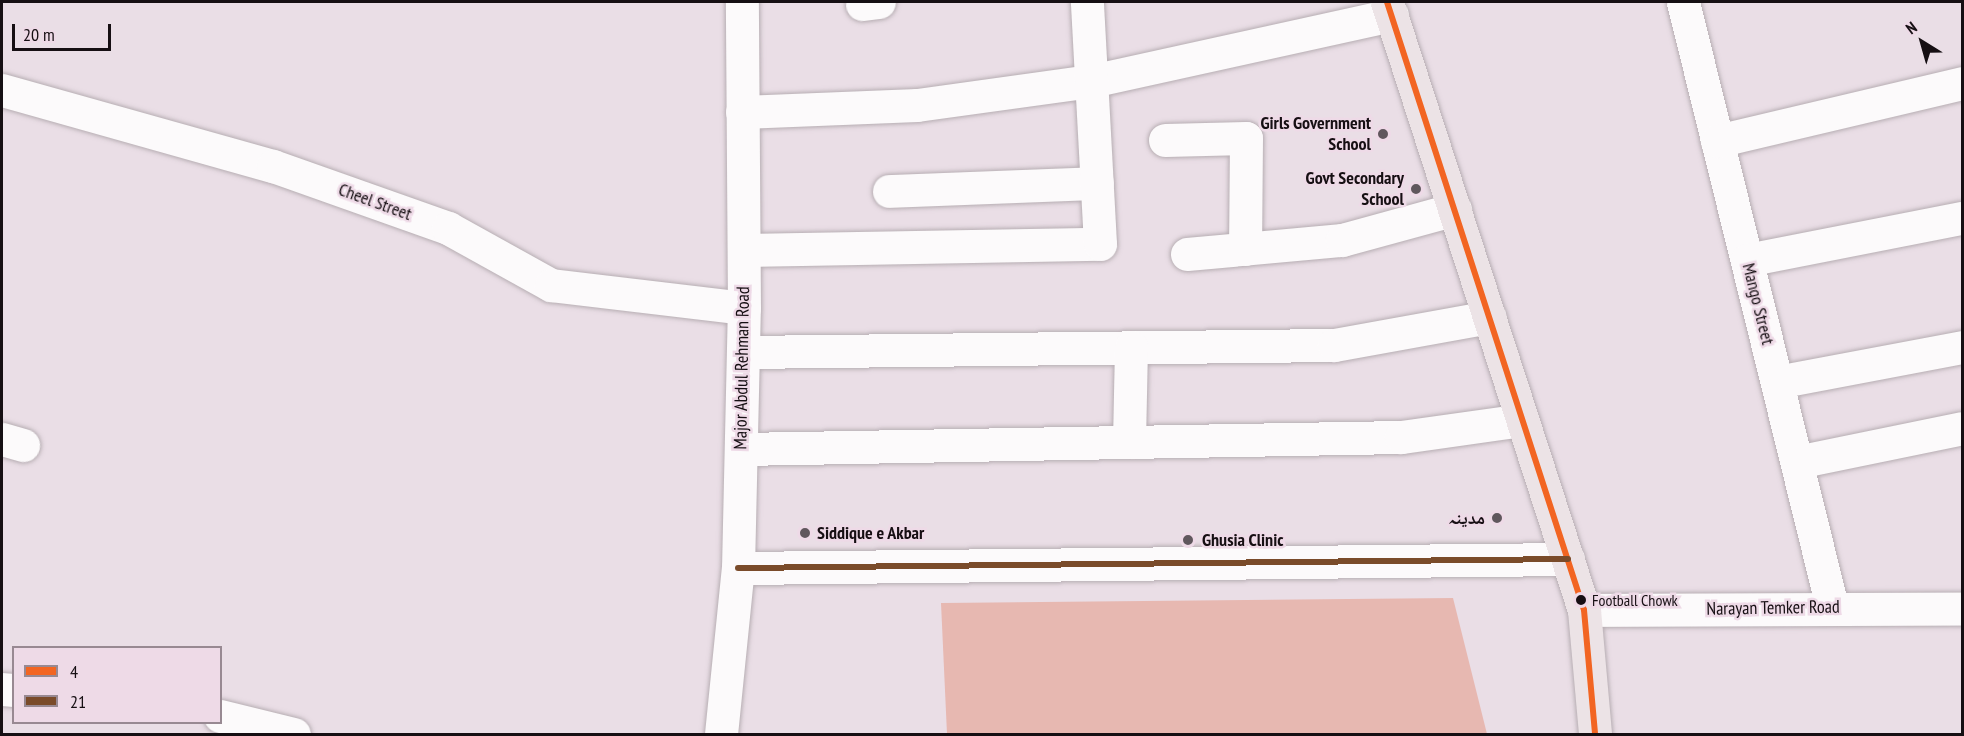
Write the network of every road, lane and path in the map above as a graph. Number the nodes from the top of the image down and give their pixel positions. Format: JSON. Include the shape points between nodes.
{"nodes":[{"id":1,"x":742,"y":2,"type":"edge"},
{"id":2,"x":1087,"y":2,"type":"edge"},
{"id":3,"x":1683,"y":2,"type":"edge"},
{"id":4,"x":1390,"y":8,"type":"edge"},
{"id":5,"x":1091,"y":81,"type":"junction"},
{"id":6,"x":1962,"y":83,"type":"edge"},
{"id":7,"x":2,"y":90,"type":"edge"},
{"id":8,"x":742,"y":111,"type":"junction"},
{"id":9,"x":1165,"y":140,"type":"dead end"},
{"id":10,"x":1717,"y":141,"type":"junction"},
{"id":11,"x":1097,"y":183,"type":"junction"},
{"id":12,"x":890,"y":191,"type":"dead end"},
{"id":13,"x":1455,"y":209,"type":"junction"},
{"id":14,"x":1962,"y":218,"type":"edge"},
{"id":15,"x":1245,"y":249,"type":"junction"},
{"id":16,"x":744,"y":250,"type":"junction"},
{"id":17,"x":1187,"y":254,"type":"dead end"},
{"id":18,"x":1747,"y":260,"type":"junction"},
{"id":19,"x":744,"y":308,"type":"junction"},
{"id":20,"x":1490,"y":317,"type":"junction"},
{"id":21,"x":1131,"y":347,"type":"junction"},
{"id":22,"x":1962,"y":347,"type":"edge"},
{"id":23,"x":743,"y":352,"type":"junction"},
{"id":24,"x":1777,"y":382,"type":"junction"},
{"id":25,"x":1522,"y":420,"type":"junction"},
{"id":26,"x":1962,"y":428,"type":"edge"},
{"id":27,"x":1129,"y":442,"type":"junction"},
{"id":28,"x":741,"y":449,"type":"junction"},
{"id":29,"x":1797,"y":462,"type":"junction"},
{"id":30,"x":1568,"y":559,"type":"junction"},
{"id":31,"x":738,"y":568,"type":"junction"},
{"id":32,"x":1832,"y":607,"type":"junction"},
{"id":33,"x":1962,"y":609,"type":"edge"},
{"id":34,"x":1584,"y":610,"type":"junction"},
{"id":35,"x":222,"y":717,"type":"edge"},
{"id":36,"x":294,"y":735,"type":"edge"},
{"id":37,"x":721,"y":735,"type":"edge"},
{"id":38,"x":1595,"y":735,"type":"edge"}],
"edges":[{"from":1,"to":8,"type":"street","name":"Major Abdul Rehman Road"},
{"from":2,"to":5,"type":"street"},
{"from":3,"to":10,"type":"street","name":"Mango Street"},
{"from":4,"to":5,"type":"street"},
{"from":4,"to":13,"type":"main road"},
{"from":5,"to":8,"type":"street","via":[[917,105]]},
{"from":5,"to":11,"type":"street"},
{"from":6,"to":10,"type":"street"},
{"from":7,"to":19,"type":"street","name":"Cheel Street","via":[[273,166],[448,228],[551,285]]},
{"from":8,"to":16,"type":"street","name":"Major Abdul Rehman Road"},
{"from":9,"to":15,"type":"street","via":[[1246,138]]},
{"from":10,"to":18,"type":"street","name":"Mango Street"},
{"from":11,"to":12,"type":"street"},
{"from":11,"to":16,"type":"street","via":[[1100,244]]},
{"from":13,"to":15,"type":"street","via":[[1342,240]]},
{"from":13,"to":20,"type":"main road"},
{"from":14,"to":18,"type":"street"},
{"from":15,"to":17,"type":"street"},
{"from":16,"to":19,"type":"street","name":"Major Abdul Rehman Road"},
{"from":18,"to":24,"type":"street","name":"Mango Street"},
{"from":19,"to":23,"type":"street","name":"Major Abdul Rehman Road"},
{"from":20,"to":21,"type":"street","via":[[1334,345]]},
{"from":20,"to":25,"type":"main road"},
{"from":21,"to":23,"type":"street"},
{"from":21,"to":27,"type":"street"},
{"from":22,"to":24,"type":"street"},
{"from":23,"to":28,"type":"street","name":"Major Abdul Rehman Road"},
{"from":24,"to":29,"type":"street","name":"Mango Street"},
{"from":25,"to":27,"type":"street","via":[[1401,437]]},
{"from":25,"to":30,"type":"main road"},
{"from":26,"to":29,"type":"street"},
{"from":27,"to":28,"type":"street"},
{"from":28,"to":31,"type":"street","name":"Major Abdul Rehman Road"},
{"from":29,"to":32,"type":"street","name":"Mango Street"},
{"from":30,"to":31,"type":"street"},
{"from":30,"to":34,"type":"main road"},
{"from":31,"to":37,"type":"street","name":"Major Abdul Rehman Road"},
{"from":32,"to":33,"type":"street","name":"Narayan Temker Road"},
{"from":32,"to":34,"type":"street","name":"Narayan Temker Road"},
{"from":34,"to":38,"type":"main road"},
{"from":35,"to":36,"type":"street"}]}
